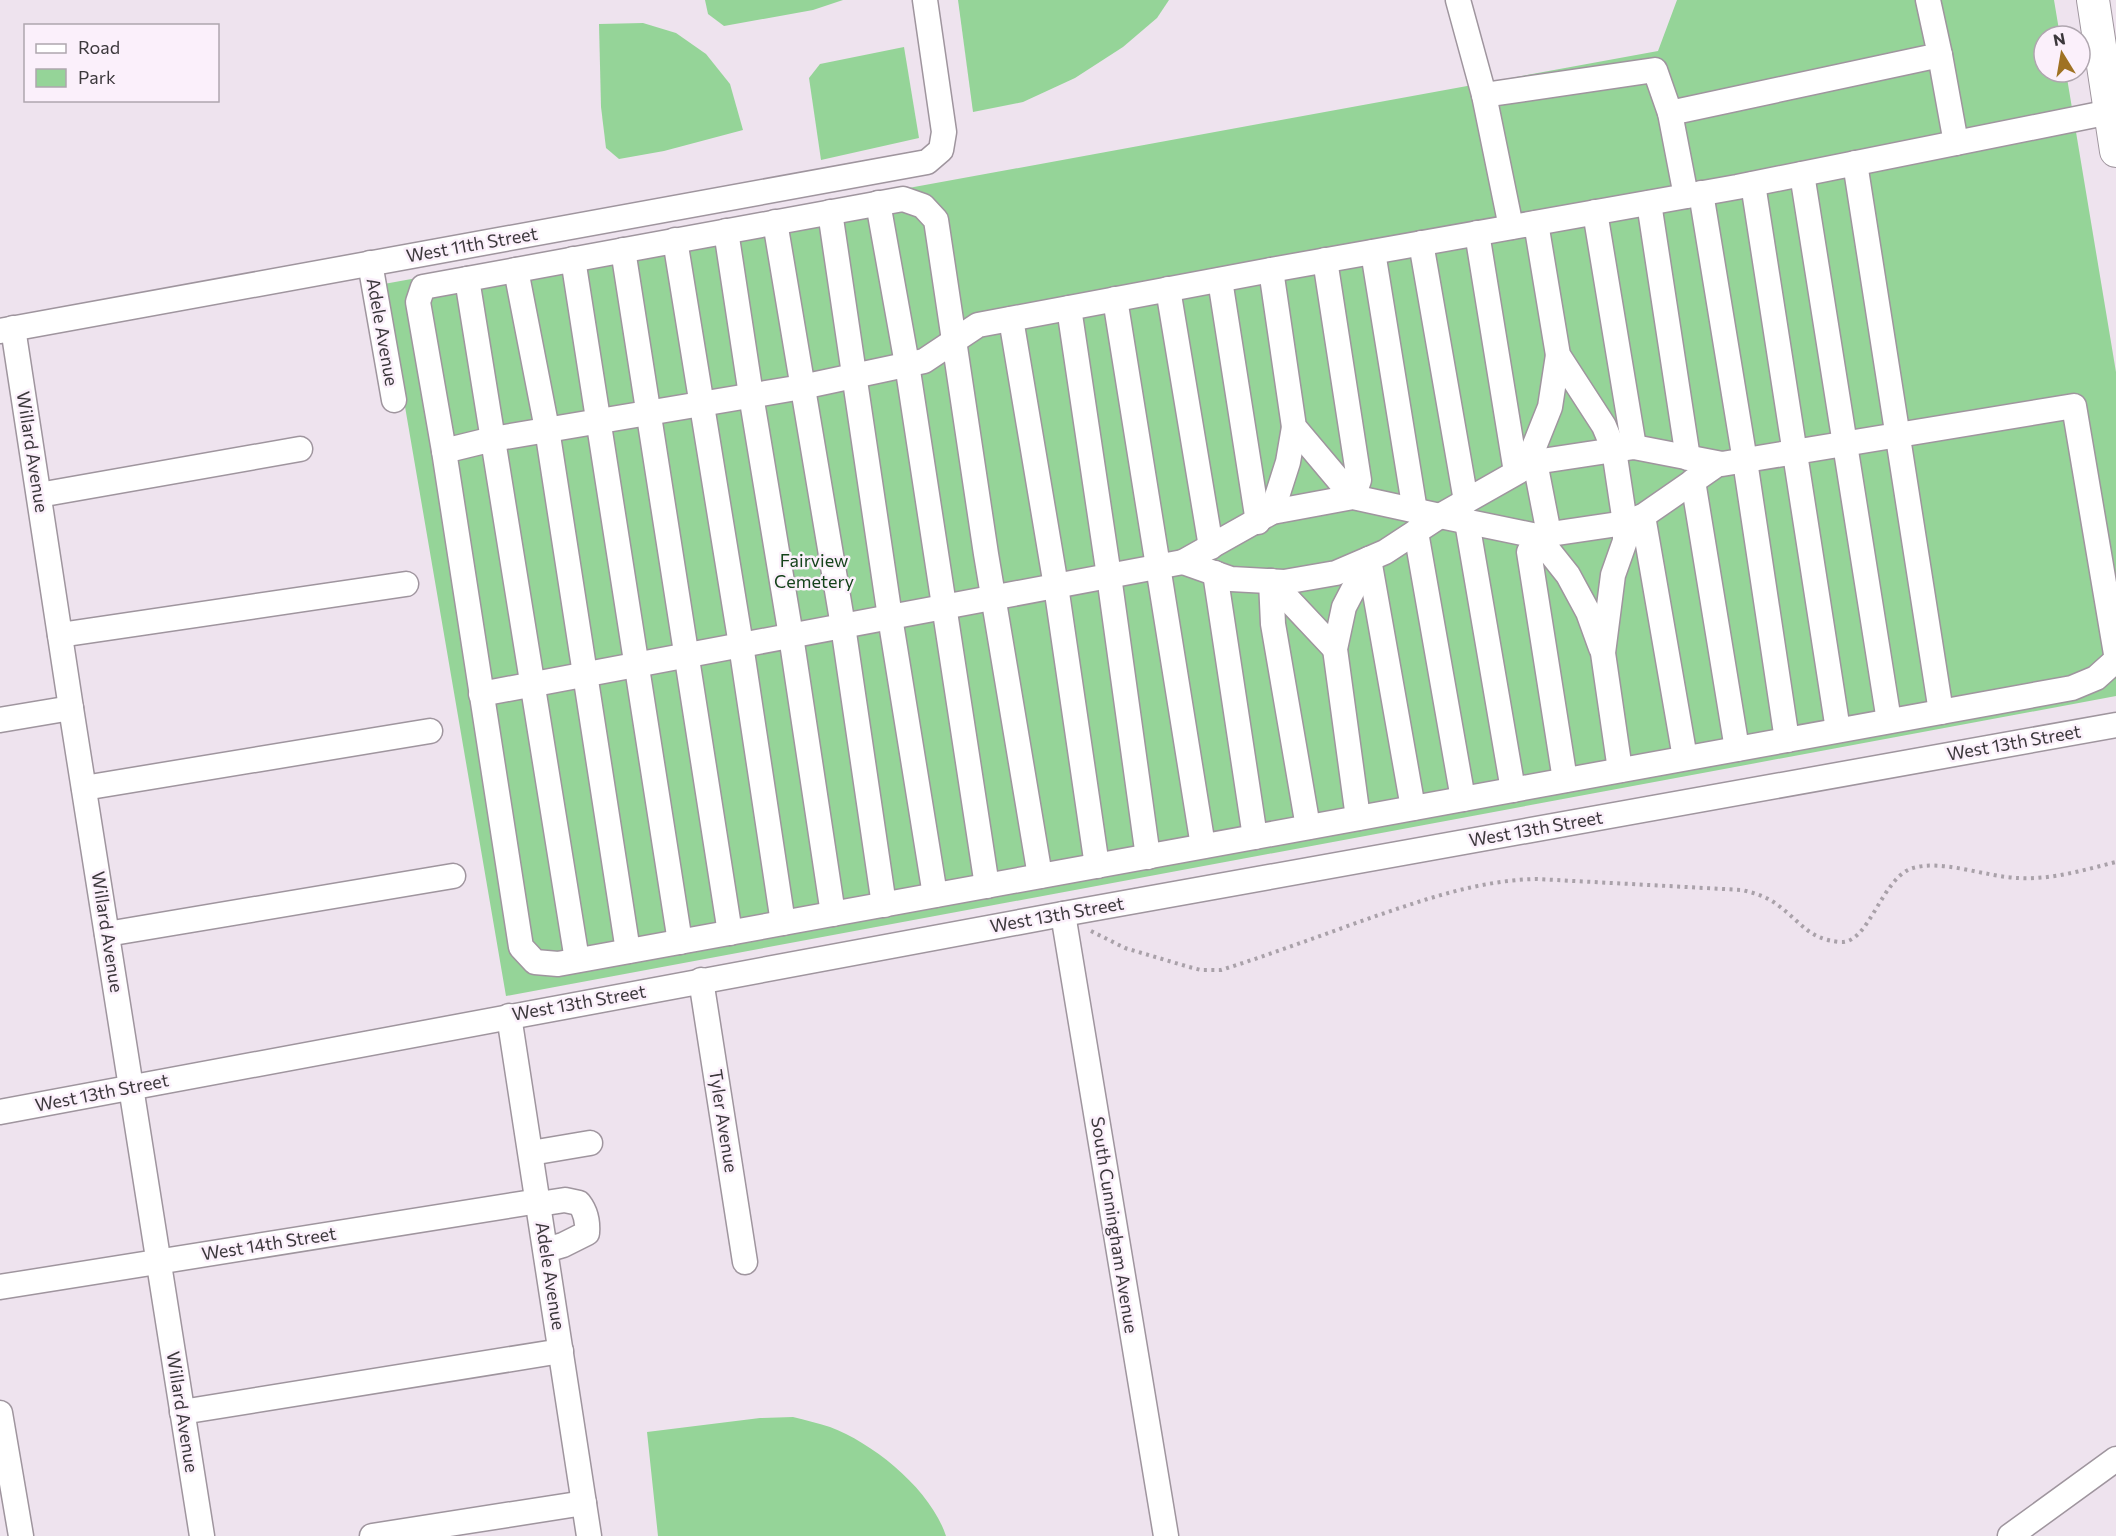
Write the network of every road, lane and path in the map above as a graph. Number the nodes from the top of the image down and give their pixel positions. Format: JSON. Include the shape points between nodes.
{"nodes":[{"id":1,"x":925,"y":0,"type":"edge"},
{"id":2,"x":1458,"y":0,"type":"edge"},
{"id":3,"x":1928,"y":0,"type":"edge"},
{"id":4,"x":2093,"y":0,"type":"edge"},
{"id":5,"x":1940,"y":55,"type":"junction"},
{"id":6,"x":1484,"y":95,"type":"junction"},
{"id":7,"x":2110,"y":112,"type":"junction"},
{"id":8,"x":1670,"y":113,"type":"junction"},
{"id":9,"x":1956,"y":143,"type":"junction"},
{"id":10,"x":2116,"y":152,"type":"edge"},
{"id":11,"x":1855,"y":163,"type":"junction"},
{"id":12,"x":1802,"y":174,"type":"junction"},
{"id":13,"x":1753,"y":184,"type":"junction"},
{"id":14,"x":1693,"y":194,"type":"junction"},
{"id":15,"x":1649,"y":202,"type":"junction"},
{"id":16,"x":878,"y":203,"type":"junction"},
{"id":17,"x":830,"y":212,"type":"junction"},
{"id":18,"x":1594,"y":212,"type":"junction"},
{"id":19,"x":775,"y":222,"type":"junction"},
{"id":20,"x":1536,"y":223,"type":"junction"},
{"id":21,"x":1511,"y":227,"type":"junction"},
{"id":22,"x":726,"y":231,"type":"junction"},
{"id":23,"x":1477,"y":233,"type":"junction"},
{"id":24,"x":675,"y":240,"type":"junction"},
{"id":25,"x":1421,"y":243,"type":"junction"},
{"id":26,"x":623,"y":250,"type":"junction"},
{"id":27,"x":1373,"y":252,"type":"junction"},
{"id":28,"x":573,"y":260,"type":"junction"},
{"id":29,"x":1325,"y":260,"type":"junction"},
{"id":30,"x":370,"y":263,"type":"junction"},
{"id":31,"x":516,"y":270,"type":"junction"},
{"id":32,"x":1271,"y":270,"type":"junction"},
{"id":33,"x":467,"y":279,"type":"junction"},
{"id":34,"x":1220,"y":280,"type":"junction"},
{"id":35,"x":1168,"y":289,"type":"junction"},
{"id":36,"x":1115,"y":299,"type":"junction"},
{"id":37,"x":1068,"y":308,"type":"junction"},
{"id":38,"x":1011,"y":319,"type":"junction"},
{"id":39,"x":7,"y":329,"type":"edge"},
{"id":40,"x":954,"y":343,"type":"junction"},
{"id":41,"x":1558,"y":355,"type":"junction"},
{"id":42,"x":907,"y":364,"type":"junction"},
{"id":43,"x":855,"y":376,"type":"junction"},
{"id":44,"x":802,"y":387,"type":"junction"},
{"id":45,"x":751,"y":395,"type":"junction"},
{"id":46,"x":394,"y":400,"type":"dead end"},
{"id":47,"x":702,"y":404,"type":"junction"},
{"id":48,"x":648,"y":414,"type":"junction"},
{"id":49,"x":599,"y":422,"type":"junction"},
{"id":50,"x":1294,"y":427,"type":"junction"},
{"id":51,"x":547,"y":429,"type":"junction"},
{"id":52,"x":1897,"y":435,"type":"junction"},
{"id":53,"x":493,"y":438,"type":"junction"},
{"id":54,"x":1844,"y":444,"type":"junction"},
{"id":55,"x":1624,"y":448,"type":"junction"},
{"id":56,"x":300,"y":449,"type":"dead end"},
{"id":57,"x":444,"y":451,"type":"junction"},
{"id":58,"x":1794,"y":452,"type":"junction"},
{"id":59,"x":1745,"y":461,"type":"junction"},
{"id":60,"x":1526,"y":467,"type":"junction"},
{"id":61,"x":1690,"y":469,"type":"junction"},
{"id":62,"x":39,"y":495,"type":"junction"},
{"id":63,"x":1353,"y":497,"type":"junction"},
{"id":64,"x":1467,"y":511,"type":"junction"},
{"id":65,"x":1265,"y":517,"type":"junction"},
{"id":66,"x":1634,"y":519,"type":"junction"},
{"id":67,"x":1416,"y":521,"type":"junction"},
{"id":68,"x":1543,"y":535,"type":"junction"},
{"id":69,"x":1211,"y":547,"type":"junction"},
{"id":70,"x":1370,"y":559,"type":"junction"},
{"id":71,"x":1171,"y":564,"type":"junction"},
{"id":72,"x":1215,"y":573,"type":"junction"},
{"id":73,"x":1109,"y":576,"type":"junction"},
{"id":74,"x":1271,"y":581,"type":"junction"},
{"id":75,"x":406,"y":584,"type":"dead end"},
{"id":76,"x":1056,"y":586,"type":"junction"},
{"id":77,"x":994,"y":598,"type":"junction"},
{"id":78,"x":944,"y":607,"type":"junction"},
{"id":79,"x":890,"y":617,"type":"junction"},
{"id":80,"x":843,"y":626,"type":"junction"},
{"id":81,"x":60,"y":635,"type":"junction"},
{"id":82,"x":791,"y":636,"type":"junction"},
{"id":83,"x":741,"y":645,"type":"junction"},
{"id":84,"x":1335,"y":649,"type":"junction"},
{"id":85,"x":1603,"y":653,"type":"junction"},
{"id":86,"x":2116,"y":654,"type":"edge"},
{"id":87,"x":687,"y":655,"type":"junction"},
{"id":88,"x":2116,"y":660,"type":"edge"},
{"id":89,"x":636,"y":665,"type":"junction"},
{"id":90,"x":584,"y":675,"type":"junction"},
{"id":91,"x":533,"y":684,"type":"junction"},
{"id":92,"x":481,"y":694,"type":"junction"},
{"id":93,"x":71,"y":708,"type":"junction"},
{"id":94,"x":1941,"y":712,"type":"junction"},
{"id":95,"x":0,"y":720,"type":"edge"},
{"id":96,"x":1889,"y":721,"type":"junction"},
{"id":97,"x":2116,"y":725,"type":"edge"},
{"id":98,"x":1838,"y":730,"type":"junction"},
{"id":99,"x":430,"y":731,"type":"dead end"},
{"id":100,"x":1787,"y":740,"type":"junction"},
{"id":101,"x":1737,"y":749,"type":"junction"},
{"id":102,"x":1685,"y":758,"type":"junction"},
{"id":103,"x":1620,"y":770,"type":"junction"},
{"id":104,"x":1565,"y":780,"type":"junction"},
{"id":105,"x":84,"y":788,"type":"junction"},
{"id":106,"x":1513,"y":790,"type":"junction"},
{"id":107,"x":1463,"y":799,"type":"junction"},
{"id":108,"x":1413,"y":808,"type":"junction"},
{"id":109,"x":1358,"y":818,"type":"junction"},
{"id":110,"x":1308,"y":827,"type":"junction"},
{"id":111,"x":1255,"y":837,"type":"junction"},
{"id":112,"x":1203,"y":846,"type":"junction"},
{"id":113,"x":1148,"y":857,"type":"junction"},
{"id":114,"x":2116,"y":862,"type":"edge"},
{"id":115,"x":1097,"y":866,"type":"junction"},
{"id":116,"x":453,"y":876,"type":"dead end"},
{"id":117,"x":1040,"y":876,"type":"junction"},
{"id":118,"x":987,"y":886,"type":"junction"},
{"id":119,"x":935,"y":895,"type":"junction"},
{"id":120,"x":884,"y":905,"type":"junction"},
{"id":121,"x":833,"y":914,"type":"junction"},
{"id":122,"x":1064,"y":919,"type":"junction"},
{"id":123,"x":783,"y":923,"type":"junction"},
{"id":124,"x":730,"y":933,"type":"junction"},
{"id":125,"x":107,"y":934,"type":"junction"},
{"id":126,"x":680,"y":942,"type":"junction"},
{"id":127,"x":628,"y":951,"type":"junction"},
{"id":128,"x":577,"y":960,"type":"junction"},
{"id":129,"x":701,"y":980,"type":"junction"},
{"id":130,"x":509,"y":1016,"type":"junction"},
{"id":131,"x":131,"y":1087,"type":"junction"},
{"id":132,"x":0,"y":1112,"type":"edge"},
{"id":133,"x":590,"y":1143,"type":"dead end"},
{"id":134,"x":531,"y":1154,"type":"junction"},
{"id":135,"x":539,"y":1203,"type":"junction"},
{"id":136,"x":546,"y":1250,"type":"junction"},
{"id":137,"x":158,"y":1262,"type":"junction"},
{"id":138,"x":745,"y":1262,"type":"dead end"},
{"id":139,"x":0,"y":1287,"type":"edge"},
{"id":140,"x":561,"y":1351,"type":"junction"},
{"id":141,"x":183,"y":1412,"type":"junction"},
{"id":142,"x":0,"y":1413,"type":"edge"},
{"id":143,"x":2116,"y":1459,"type":"edge"},
{"id":144,"x":584,"y":1503,"type":"junction"},
{"id":145,"x":21,"y":1536,"type":"edge"},
{"id":146,"x":202,"y":1536,"type":"edge"},
{"id":147,"x":372,"y":1536,"type":"edge"},
{"id":148,"x":589,"y":1536,"type":"edge"},
{"id":149,"x":1166,"y":1536,"type":"edge"},
{"id":150,"x":2010,"y":1536,"type":"edge"}],
"edges":[{"from":1,"to":30,"type":"street","name":"West 11th Street","via":[[945,132],[941,150],[927,162]]},
{"from":2,"to":6,"type":"street"},
{"from":3,"to":5,"type":"street"},
{"from":4,"to":7,"type":"main road"},
{"from":5,"to":8,"type":"street"},
{"from":5,"to":9,"type":"street"},
{"from":6,"to":8,"type":"street","via":[[1655,70]]},
{"from":6,"to":21,"type":"street"},
{"from":7,"to":9,"type":"street"},
{"from":7,"to":10,"type":"main road"},
{"from":8,"to":14,"type":"street"},
{"from":9,"to":11,"type":"street"},
{"from":11,"to":12,"type":"street"},
{"from":11,"to":52,"type":"street"},
{"from":12,"to":13,"type":"street"},
{"from":12,"to":54,"type":"street"},
{"from":13,"to":14,"type":"street"},
{"from":13,"to":58,"type":"street"},
{"from":14,"to":15,"type":"street"},
{"from":14,"to":59,"type":"street"},
{"from":15,"to":18,"type":"street"},
{"from":15,"to":61,"type":"street"},
{"from":16,"to":17,"type":"street"},
{"from":16,"to":40,"type":"street","via":[[903,199],[923,206],[936,220]]},
{"from":16,"to":42,"type":"street"},
{"from":17,"to":19,"type":"street"},
{"from":17,"to":43,"type":"street"},
{"from":18,"to":20,"type":"street"},
{"from":18,"to":55,"type":"street"},
{"from":19,"to":22,"type":"street"},
{"from":19,"to":44,"type":"street"},
{"from":20,"to":21,"type":"street"},
{"from":20,"to":41,"type":"street"},
{"from":21,"to":23,"type":"street"},
{"from":22,"to":24,"type":"street"},
{"from":22,"to":45,"type":"street"},
{"from":23,"to":25,"type":"street"},
{"from":23,"to":60,"type":"street"},
{"from":24,"to":26,"type":"street"},
{"from":24,"to":47,"type":"street"},
{"from":25,"to":27,"type":"street"},
{"from":25,"to":64,"type":"street"},
{"from":26,"to":28,"type":"street"},
{"from":26,"to":48,"type":"street"},
{"from":27,"to":29,"type":"street"},
{"from":27,"to":67,"type":"street"},
{"from":28,"to":31,"type":"street"},
{"from":28,"to":49,"type":"street"},
{"from":29,"to":32,"type":"street"},
{"from":29,"to":63,"type":"street","via":[[1359,480]]},
{"from":30,"to":39,"type":"street","name":"West 11th Street"},
{"from":30,"to":46,"type":"street","name":"Adele Avenue"},
{"from":31,"to":33,"type":"street"},
{"from":31,"to":51,"type":"street"},
{"from":32,"to":34,"type":"street"},
{"from":32,"to":50,"type":"street"},
{"from":33,"to":53,"type":"street"},
{"from":33,"to":57,"type":"street","via":[[423,287],[418,302]]},
{"from":34,"to":35,"type":"street"},
{"from":34,"to":65,"type":"street"},
{"from":35,"to":36,"type":"street"},
{"from":35,"to":69,"type":"street"},
{"from":36,"to":37,"type":"street"},
{"from":36,"to":71,"type":"street"},
{"from":37,"to":38,"type":"street"},
{"from":37,"to":73,"type":"street"},
{"from":38,"to":40,"type":"street","via":[[978,325]]},
{"from":38,"to":76,"type":"street"},
{"from":39,"to":62,"type":"street","name":"Willard Avenue"},
{"from":40,"to":42,"type":"street","via":[[924,361]]},
{"from":40,"to":77,"type":"street"},
{"from":41,"to":55,"type":"street","via":[[1604,426]]},
{"from":41,"to":60,"type":"street","via":[[1550,407]]},
{"from":42,"to":43,"type":"street"},
{"from":42,"to":78,"type":"street"},
{"from":43,"to":44,"type":"street"},
{"from":43,"to":79,"type":"street"},
{"from":44,"to":45,"type":"street"},
{"from":44,"to":80,"type":"street"},
{"from":45,"to":47,"type":"street"},
{"from":45,"to":82,"type":"street"},
{"from":47,"to":48,"type":"street"},
{"from":47,"to":83,"type":"street"},
{"from":48,"to":49,"type":"street"},
{"from":48,"to":87,"type":"street"},
{"from":49,"to":51,"type":"street"},
{"from":49,"to":89,"type":"street"},
{"from":50,"to":63,"type":"street"},
{"from":50,"to":65,"type":"street","via":[[1288,462]]},
{"from":51,"to":53,"type":"street"},
{"from":51,"to":90,"type":"street"},
{"from":52,"to":54,"type":"street"},
{"from":52,"to":86,"type":"street","via":[[2074,406]]},
{"from":52,"to":94,"type":"street"},
{"from":53,"to":57,"type":"street"},
{"from":53,"to":91,"type":"street"},
{"from":54,"to":58,"type":"street"},
{"from":54,"to":96,"type":"street"},
{"from":55,"to":60,"type":"street"},
{"from":55,"to":61,"type":"street"},
{"from":55,"to":66,"type":"street"},
{"from":56,"to":62,"type":"street"},
{"from":57,"to":92,"type":"street"},
{"from":58,"to":59,"type":"street"},
{"from":58,"to":98,"type":"street"},
{"from":59,"to":61,"type":"street"},
{"from":59,"to":100,"type":"street"},
{"from":60,"to":64,"type":"street"},
{"from":60,"to":68,"type":"street"},
{"from":61,"to":66,"type":"street"},
{"from":61,"to":101,"type":"street"},
{"from":62,"to":81,"type":"street","name":"Willard Avenue"},
{"from":63,"to":65,"type":"street"},
{"from":63,"to":67,"type":"street"},
{"from":64,"to":67,"type":"street"},
{"from":64,"to":68,"type":"street"},
{"from":64,"to":106,"type":"street"},
{"from":65,"to":69,"type":"street"},
{"from":66,"to":68,"type":"street"},
{"from":66,"to":85,"type":"street","via":[[1613,575]]},
{"from":66,"to":102,"type":"street"},
{"from":67,"to":70,"type":"street","via":[[1385,552]]},
{"from":67,"to":107,"type":"street"},
{"from":68,"to":85,"type":"street","via":[[1588,612]]},
{"from":68,"to":104,"type":"street","via":[[1529,552]]},
{"from":69,"to":71,"type":"street"},
{"from":70,"to":74,"type":"street","via":[[1336,573]]},
{"from":70,"to":84,"type":"street","via":[[1344,607]]},
{"from":70,"to":108,"type":"street"},
{"from":71,"to":72,"type":"street"},
{"from":71,"to":73,"type":"street"},
{"from":71,"to":112,"type":"street"},
{"from":72,"to":74,"type":"street","via":[[1231,579]]},
{"from":72,"to":111,"type":"street"},
{"from":73,"to":76,"type":"street"},
{"from":73,"to":113,"type":"street"},
{"from":74,"to":84,"type":"street"},
{"from":74,"to":110,"type":"street","via":[[1273,624]]},
{"from":75,"to":81,"type":"street"},
{"from":76,"to":77,"type":"street"},
{"from":76,"to":115,"type":"street"},
{"from":77,"to":78,"type":"street"},
{"from":77,"to":117,"type":"street"},
{"from":78,"to":79,"type":"street"},
{"from":78,"to":118,"type":"street"},
{"from":79,"to":80,"type":"street"},
{"from":79,"to":119,"type":"street"},
{"from":80,"to":82,"type":"street"},
{"from":80,"to":120,"type":"street"},
{"from":81,"to":93,"type":"street","name":"Willard Avenue"},
{"from":82,"to":83,"type":"street"},
{"from":82,"to":121,"type":"street"},
{"from":83,"to":87,"type":"street"},
{"from":83,"to":123,"type":"street"},
{"from":84,"to":109,"type":"street"},
{"from":85,"to":103,"type":"street"},
{"from":87,"to":89,"type":"street"},
{"from":87,"to":124,"type":"street"},
{"from":88,"to":94,"type":"street","via":[[2096,678],[2072,688]]},
{"from":89,"to":90,"type":"street"},
{"from":89,"to":126,"type":"street"},
{"from":90,"to":91,"type":"street"},
{"from":90,"to":127,"type":"street"},
{"from":91,"to":92,"type":"street"},
{"from":91,"to":128,"type":"street"},
{"from":92,"to":128,"type":"street","via":[[521,947],[535,962],[558,964]]},
{"from":93,"to":95,"type":"street"},
{"from":93,"to":105,"type":"street","name":"Willard Avenue"},
{"from":94,"to":96,"type":"street"},
{"from":96,"to":98,"type":"street"},
{"from":97,"to":122,"type":"street","name":"West 13th Street"},
{"from":98,"to":100,"type":"street"},
{"from":99,"to":105,"type":"street"},
{"from":100,"to":101,"type":"street"},
{"from":101,"to":102,"type":"street"},
{"from":102,"to":103,"type":"street"},
{"from":103,"to":104,"type":"street"},
{"from":104,"to":106,"type":"street"},
{"from":105,"to":125,"type":"street","name":"Willard Avenue"},
{"from":106,"to":107,"type":"street"},
{"from":107,"to":108,"type":"street"},
{"from":108,"to":109,"type":"street"},
{"from":109,"to":110,"type":"street"},
{"from":110,"to":111,"type":"street"},
{"from":111,"to":112,"type":"street"},
{"from":112,"to":113,"type":"street"},
{"from":113,"to":115,"type":"street"},
{"from":114,"to":122,"type":"path","via":[[2052,877],[2018,878],[1926,866],[1910,869],[1883,894],[1868,924],[1852,939],[1842,942],[1812,935],[1778,905],[1742,890],[1537,879],[1476,885],[1221,970],[1201,970],[1125,948]]},
{"from":115,"to":117,"type":"street"},
{"from":116,"to":125,"type":"street"},
{"from":117,"to":118,"type":"street"},
{"from":118,"to":119,"type":"street"},
{"from":119,"to":120,"type":"street"},
{"from":120,"to":121,"type":"street"},
{"from":121,"to":123,"type":"street"},
{"from":122,"to":129,"type":"street","name":"West 13th Street"},
{"from":122,"to":149,"type":"street","name":"South Cunningham Avenue"},
{"from":123,"to":124,"type":"street"},
{"from":124,"to":126,"type":"street"},
{"from":125,"to":131,"type":"street","name":"Willard Avenue"},
{"from":126,"to":127,"type":"street"},
{"from":127,"to":128,"type":"street"},
{"from":129,"to":130,"type":"street","name":"West 13th Street"},
{"from":129,"to":138,"type":"street","name":"Tyler Avenue"},
{"from":130,"to":131,"type":"street","name":"West 13th Street"},
{"from":130,"to":134,"type":"street","name":"Adele Avenue"},
{"from":131,"to":132,"type":"street","name":"West 13th Street"},
{"from":131,"to":137,"type":"street","name":"Willard Avenue"},
{"from":133,"to":134,"type":"street"},
{"from":134,"to":135,"type":"street","name":"Adele Avenue"},
{"from":135,"to":136,"type":"street","name":"Adele Avenue"},
{"from":135,"to":136,"type":"street","name":"West 14th Street","via":[[579,1203],[588,1225],[587,1233]]},
{"from":135,"to":137,"type":"street","name":"West 14th Street"},
{"from":136,"to":140,"type":"street","name":"Adele Avenue"},
{"from":137,"to":139,"type":"street","name":"West 14th Street"},
{"from":137,"to":141,"type":"street","name":"Willard Avenue"},
{"from":140,"to":141,"type":"street"},
{"from":140,"to":144,"type":"street","name":"Adele Avenue"},
{"from":141,"to":146,"type":"street","name":"Willard Avenue"},
{"from":142,"to":145,"type":"street"},
{"from":143,"to":150,"type":"street"},
{"from":144,"to":147,"type":"street"},
{"from":144,"to":148,"type":"street","name":"Adele Avenue"}]}
